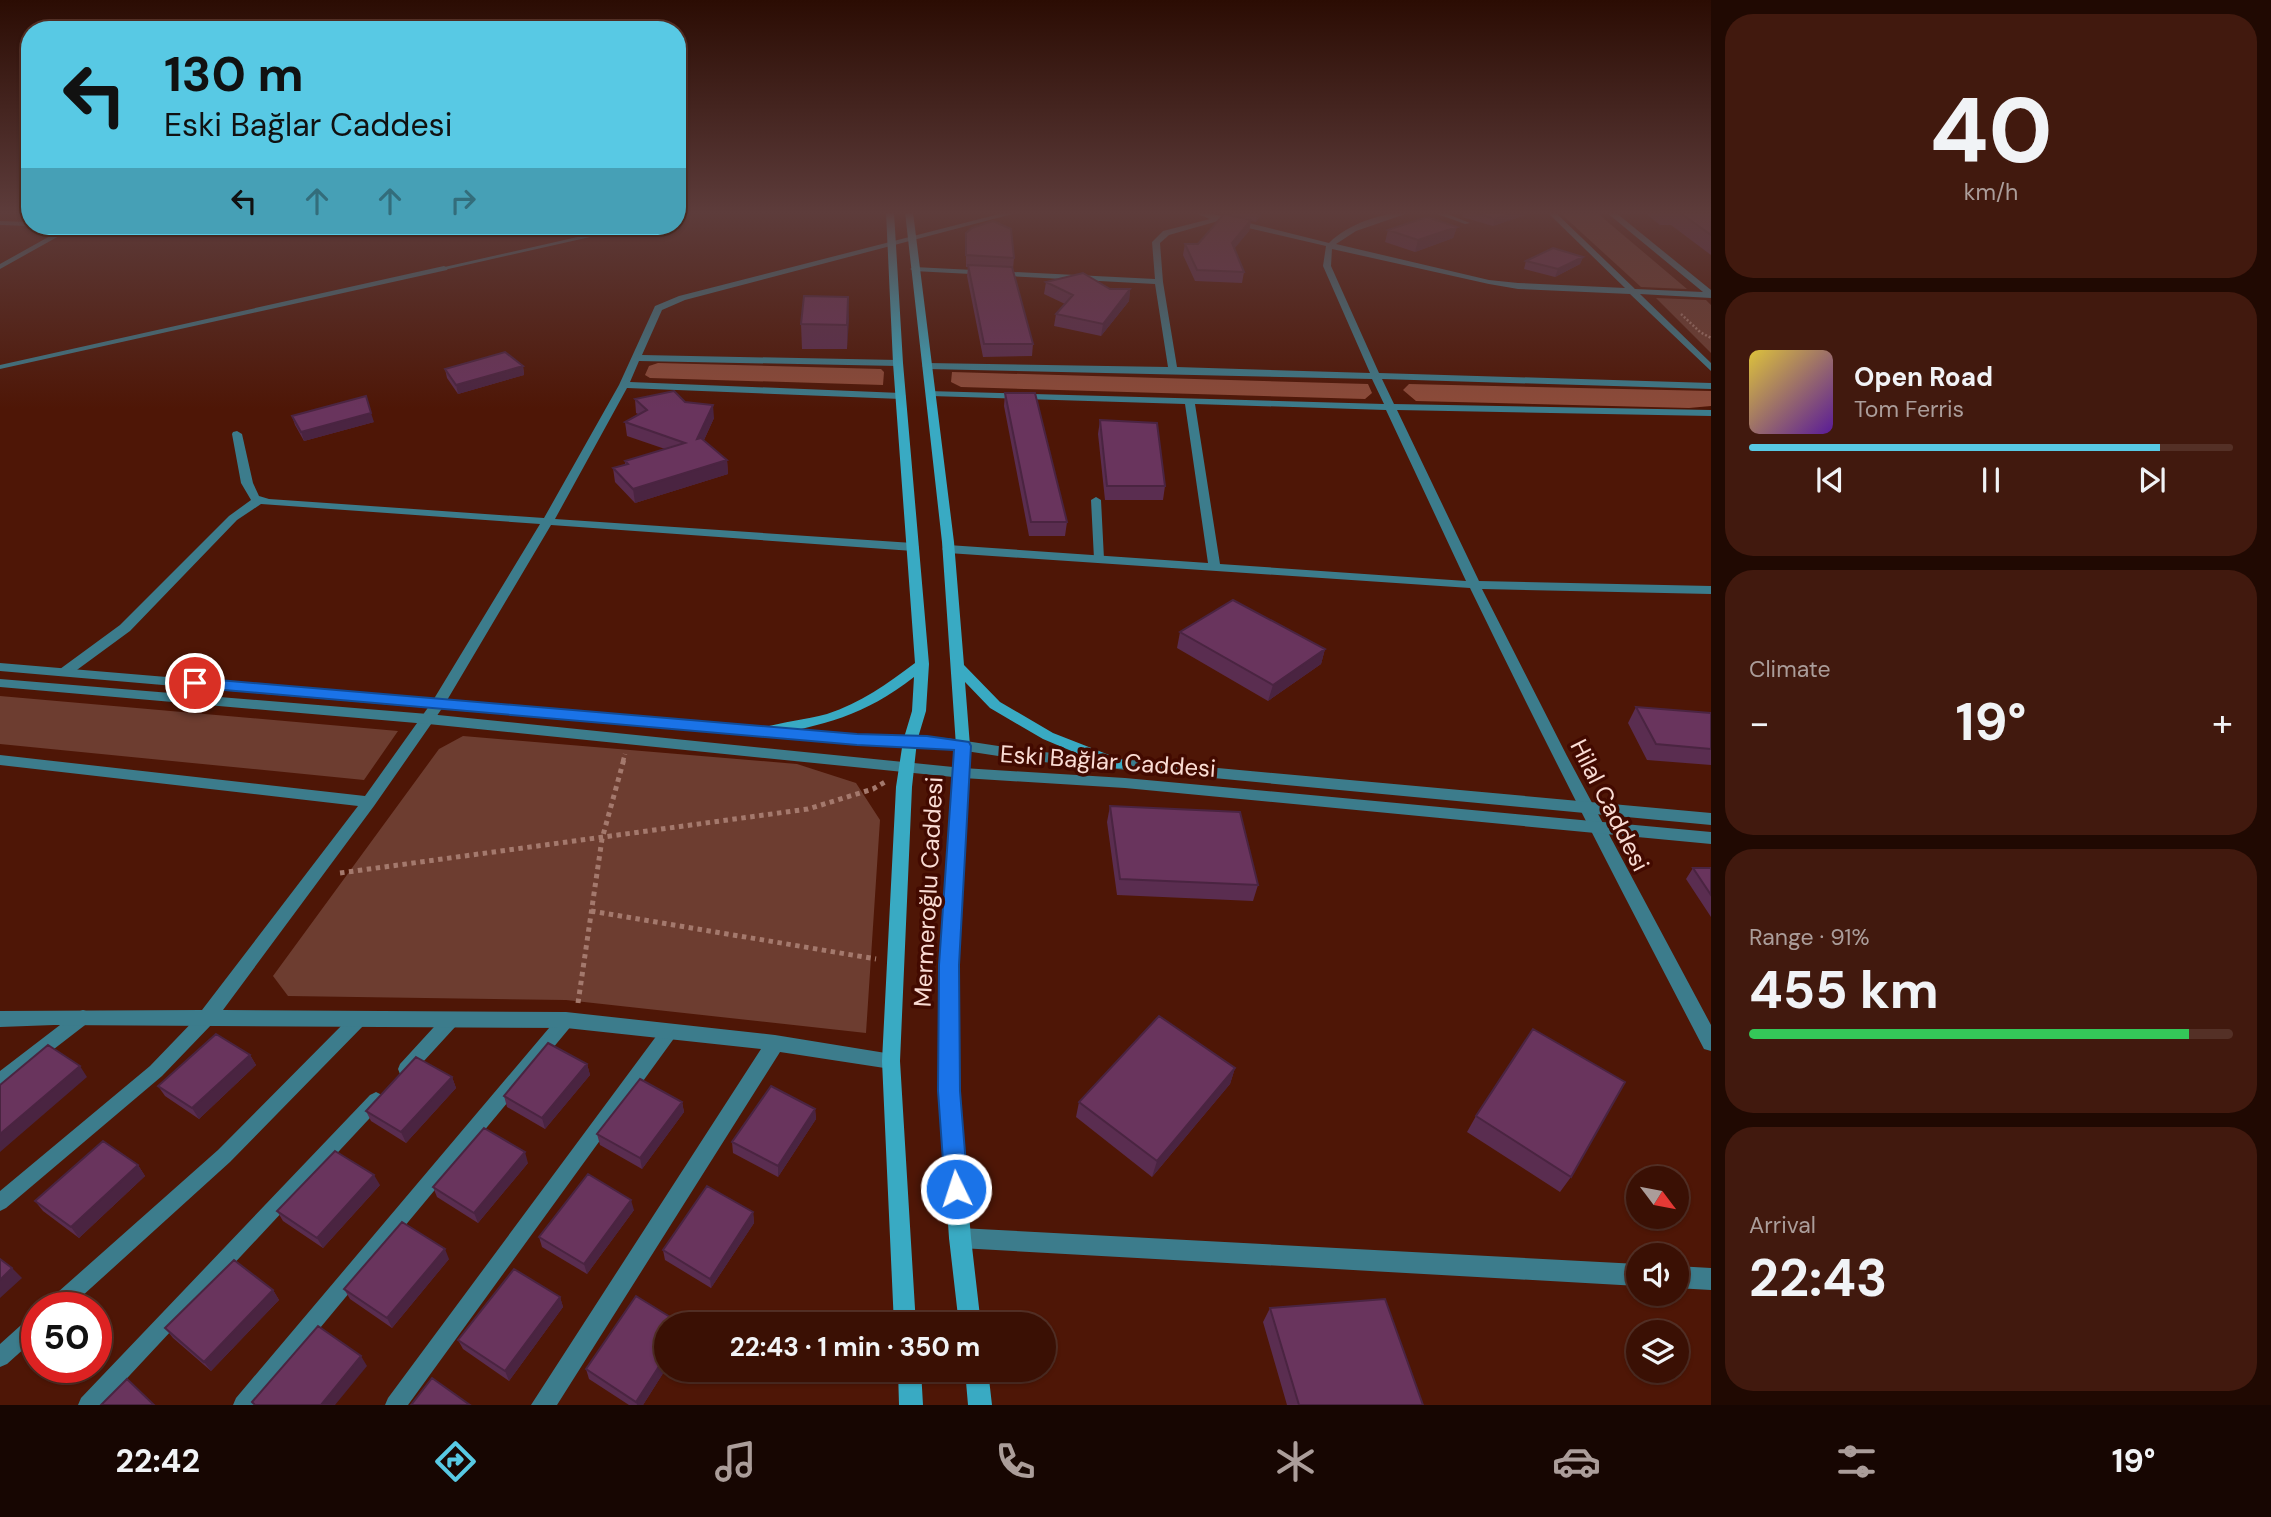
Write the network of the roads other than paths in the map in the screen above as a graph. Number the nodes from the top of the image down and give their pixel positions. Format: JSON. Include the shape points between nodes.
{"nodes":[{"id":1,"x":401,"y":278,"type":"edge"},
{"id":2,"x":762,"y":278,"type":"edge"},
{"id":3,"x":894,"y":278,"type":"edge"},
{"id":4,"x":915,"y":278,"type":"edge"},
{"id":5,"x":1075,"y":278,"type":"edge"},
{"id":6,"x":1158,"y":278,"type":"edge"},
{"id":7,"x":1332,"y":278,"type":"edge"},
{"id":8,"x":1475,"y":278,"type":"edge"},
{"id":9,"x":1618,"y":278,"type":"edge"},
{"id":10,"x":1690,"y":278,"type":"edge"},
{"id":11,"x":1159,"y":282,"type":"junction"},
{"id":12,"x":1633,"y":292,"type":"junction"},
{"id":13,"x":1711,"y":295,"type":"edge"},
{"id":14,"x":635,"y":358,"type":"junction"},
{"id":15,"x":898,"y":363,"type":"junction"},
{"id":16,"x":928,"y":366,"type":"junction"},
{"id":17,"x":0,"y":367,"type":"edge"},
{"id":18,"x":1711,"y":368,"type":"edge"},
{"id":19,"x":1173,"y":370,"type":"junction"},
{"id":20,"x":1375,"y":377,"type":"junction"},
{"id":21,"x":624,"y":385,"type":"junction"},
{"id":22,"x":1711,"y":386,"type":"edge"},
{"id":23,"x":931,"y":393,"type":"junction"},
{"id":24,"x":901,"y":396,"type":"junction"},
{"id":25,"x":1189,"y":400,"type":"junction"},
{"id":26,"x":1389,"y":407,"type":"junction"},
{"id":27,"x":1711,"y":413,"type":"edge"},
{"id":28,"x":237,"y":434,"type":"dead end"},
{"id":29,"x":259,"y":500,"type":"junction"},
{"id":30,"x":1096,"y":500,"type":"dead end"},
{"id":31,"x":547,"y":521,"type":"junction"},
{"id":32,"x":913,"y":547,"type":"junction"},
{"id":33,"x":948,"y":549,"type":"junction"},
{"id":34,"x":1099,"y":559,"type":"junction"},
{"id":35,"x":1215,"y":568,"type":"junction"},
{"id":36,"x":1474,"y":584,"type":"junction"},
{"id":37,"x":1711,"y":590,"type":"edge"},
{"id":38,"x":922,"y":664,"type":"junction"},
{"id":39,"x":957,"y":666,"type":"junction"},
{"id":40,"x":0,"y":667,"type":"edge"},
{"id":41,"x":65,"y":672,"type":"junction"},
{"id":42,"x":0,"y":683,"type":"edge"},
{"id":43,"x":439,"y":704,"type":"junction"},
{"id":44,"x":428,"y":719,"type":"junction"},
{"id":45,"x":763,"y":732,"type":"junction"},
{"id":46,"x":910,"y":741,"type":"junction"},
{"id":47,"x":963,"y":746,"type":"junction"},
{"id":48,"x":0,"y":760,"type":"edge"},
{"id":49,"x":1117,"y":764,"type":"junction"},
{"id":50,"x":906,"y":768,"type":"junction"},
{"id":51,"x":963,"y":773,"type":"junction"},
{"id":52,"x":369,"y":802,"type":"junction"},
{"id":53,"x":1585,"y":807,"type":"junction"},
{"id":54,"x":1711,"y":819,"type":"edge"},
{"id":55,"x":1595,"y":828,"type":"junction"},
{"id":56,"x":1711,"y":838,"type":"edge"},
{"id":57,"x":83,"y":1017,"type":"junction"},
{"id":58,"x":207,"y":1018,"type":"junction"},
{"id":59,"x":0,"y":1019,"type":"edge"},
{"id":60,"x":358,"y":1020,"type":"junction"},
{"id":61,"x":450,"y":1021,"type":"junction"},
{"id":62,"x":571,"y":1021,"type":"junction"},
{"id":63,"x":669,"y":1032,"type":"junction"},
{"id":64,"x":775,"y":1043,"type":"junction"},
{"id":65,"x":1711,"y":1043,"type":"edge"},
{"id":66,"x":891,"y":1061,"type":"junction"},
{"id":67,"x":0,"y":1080,"type":"edge"},
{"id":68,"x":0,"y":1202,"type":"edge"},
{"id":69,"x":960,"y":1238,"type":"junction"},
{"id":70,"x":1626,"y":1274,"type":"edge"},
{"id":71,"x":1689,"y":1278,"type":"edge"},
{"id":72,"x":1711,"y":1279,"type":"edge"},
{"id":73,"x":73,"y":1292,"type":"edge"},
{"id":74,"x":904,"y":1312,"type":"edge"},
{"id":75,"x":969,"y":1312,"type":"edge"},
{"id":76,"x":21,"y":1338,"type":"edge"},
{"id":77,"x":0,"y":1357,"type":"edge"},
{"id":78,"x":910,"y":1382,"type":"edge"},
{"id":79,"x":977,"y":1382,"type":"edge"},
{"id":80,"x":88,"y":1405,"type":"edge"},
{"id":81,"x":243,"y":1405,"type":"edge"},
{"id":82,"x":395,"y":1405,"type":"edge"},
{"id":83,"x":543,"y":1405,"type":"edge"},
{"id":84,"x":911,"y":1405,"type":"edge"},
{"id":85,"x":980,"y":1405,"type":"edge"}],
"edges":[{"from":1,"to":17,"type":"lane"},
{"from":2,"to":14,"type":"street","via":[[666,303],[654,314]]},
{"from":3,"to":15,"type":"main road","name":"Mermeroğlu Caddesi"},
{"from":4,"to":16,"type":"main road","name":"Mermeroğlu Caddesi"},
{"from":5,"to":11,"type":"street"},
{"from":6,"to":11,"type":"street"},
{"from":7,"to":20,"type":"street","name":"Hilal Caddesi"},
{"from":8,"to":12,"type":"street","via":[[1504,284]]},
{"from":9,"to":12,"type":"street"},
{"from":10,"to":13,"type":"street"},
{"from":11,"to":19,"type":"street"},
{"from":12,"to":13,"type":"street"},
{"from":12,"to":18,"type":"street"},
{"from":14,"to":15,"type":"street"},
{"from":14,"to":21,"type":"street"},
{"from":15,"to":24,"type":"main road","name":"Mermeroğlu Caddesi"},
{"from":16,"to":19,"type":"street"},
{"from":16,"to":23,"type":"main road","name":"Mermeroğlu Caddesi"},
{"from":19,"to":20,"type":"street"},
{"from":20,"to":22,"type":"street"},
{"from":20,"to":26,"type":"street","name":"Hilal Caddesi"},
{"from":21,"to":24,"type":"street"},
{"from":21,"to":31,"type":"street"},
{"from":23,"to":25,"type":"street"},
{"from":23,"to":33,"type":"main road","name":"Mermeroğlu Caddesi"},
{"from":24,"to":32,"type":"main road","name":"Mermeroğlu Caddesi"},
{"from":25,"to":26,"type":"street"},
{"from":25,"to":35,"type":"street"},
{"from":26,"to":27,"type":"street"},
{"from":26,"to":36,"type":"street","name":"Hilal Caddesi"},
{"from":28,"to":29,"type":"street","via":[[247,483]]},
{"from":29,"to":31,"type":"street","via":[[303,507]]},
{"from":29,"to":41,"type":"street","via":[[233,518],[125,628]]},
{"from":30,"to":34,"type":"lane"},
{"from":31,"to":32,"type":"street"},
{"from":31,"to":43,"type":"street"},
{"from":32,"to":38,"type":"main road","name":"Mermeroğlu Caddesi"},
{"from":33,"to":34,"type":"street"},
{"from":33,"to":39,"type":"main road","name":"Mermeroğlu Caddesi"},
{"from":34,"to":35,"type":"street"},
{"from":35,"to":36,"type":"street"},
{"from":36,"to":37,"type":"street"},
{"from":36,"to":53,"type":"street","name":"Hilal Caddesi"},
{"from":38,"to":45,"type":"main road","via":[[855,709]]},
{"from":38,"to":46,"type":"main road","name":"Mermeroğlu Caddesi","via":[[919,711]]},
{"from":39,"to":47,"type":"main road","name":"Mermeroğlu Caddesi"},
{"from":39,"to":49,"type":"main road","via":[[995,705],[1048,736]]},
{"from":40,"to":41,"type":"street"},
{"from":41,"to":43,"type":"street"},
{"from":42,"to":44,"type":"street","name":"Eski Bağlar Caddesi"},
{"from":43,"to":44,"type":"street"},
{"from":43,"to":45,"type":"street"},
{"from":44,"to":50,"type":"street","name":"Eski Bağlar Caddesi"},
{"from":44,"to":52,"type":"street"},
{"from":45,"to":46,"type":"street"},
{"from":46,"to":47,"type":"street"},
{"from":46,"to":50,"type":"main road","name":"Mermeroğlu Caddesi"},
{"from":47,"to":49,"type":"street"},
{"from":47,"to":51,"type":"main road","name":"Mermeroğlu Caddesi"},
{"from":48,"to":52,"type":"street"},
{"from":49,"to":53,"type":"street"},
{"from":50,"to":51,"type":"street","name":"Eski Bağlar Caddesi"},
{"from":50,"to":66,"type":"main road","name":"Mermeroğlu Caddesi"},
{"from":51,"to":55,"type":"street","name":"Eski Bağlar Caddesi","via":[[1125,783]]},
{"from":51,"to":69,"type":"main road","name":"Mermeroğlu Caddesi","via":[[949,965],[949,1091]]},
{"from":52,"to":58,"type":"street"},
{"from":53,"to":54,"type":"street"},
{"from":53,"to":55,"type":"street","name":"Hilal Caddesi"},
{"from":55,"to":56,"type":"street","name":"Eski Bağlar Caddesi"},
{"from":55,"to":65,"type":"street","name":"Hilal Caddesi"},
{"from":57,"to":58,"type":"street"},
{"from":57,"to":59,"type":"street"},
{"from":57,"to":67,"type":"lane"},
{"from":58,"to":60,"type":"street"},
{"from":58,"to":68,"type":"lane","via":[[156,1071]]},
{"from":60,"to":61,"type":"street"},
{"from":60,"to":73,"type":"lane","via":[[224,1156]]},
{"from":61,"to":62,"type":"street"},
{"from":61,"to":80,"type":"lane"},
{"from":62,"to":63,"type":"street"},
{"from":62,"to":81,"type":"lane"},
{"from":63,"to":64,"type":"street"},
{"from":63,"to":82,"type":"lane"},
{"from":64,"to":66,"type":"street"},
{"from":64,"to":83,"type":"street"},
{"from":66,"to":74,"type":"main road","name":"Mermeroğlu Caddesi"},
{"from":69,"to":70,"type":"street"},
{"from":69,"to":75,"type":"main road","name":"Mermeroğlu Caddesi"},
{"from":71,"to":72,"type":"street"},
{"from":76,"to":77,"type":"lane"},
{"from":78,"to":84,"type":"main road"},
{"from":79,"to":85,"type":"main road"}]}
